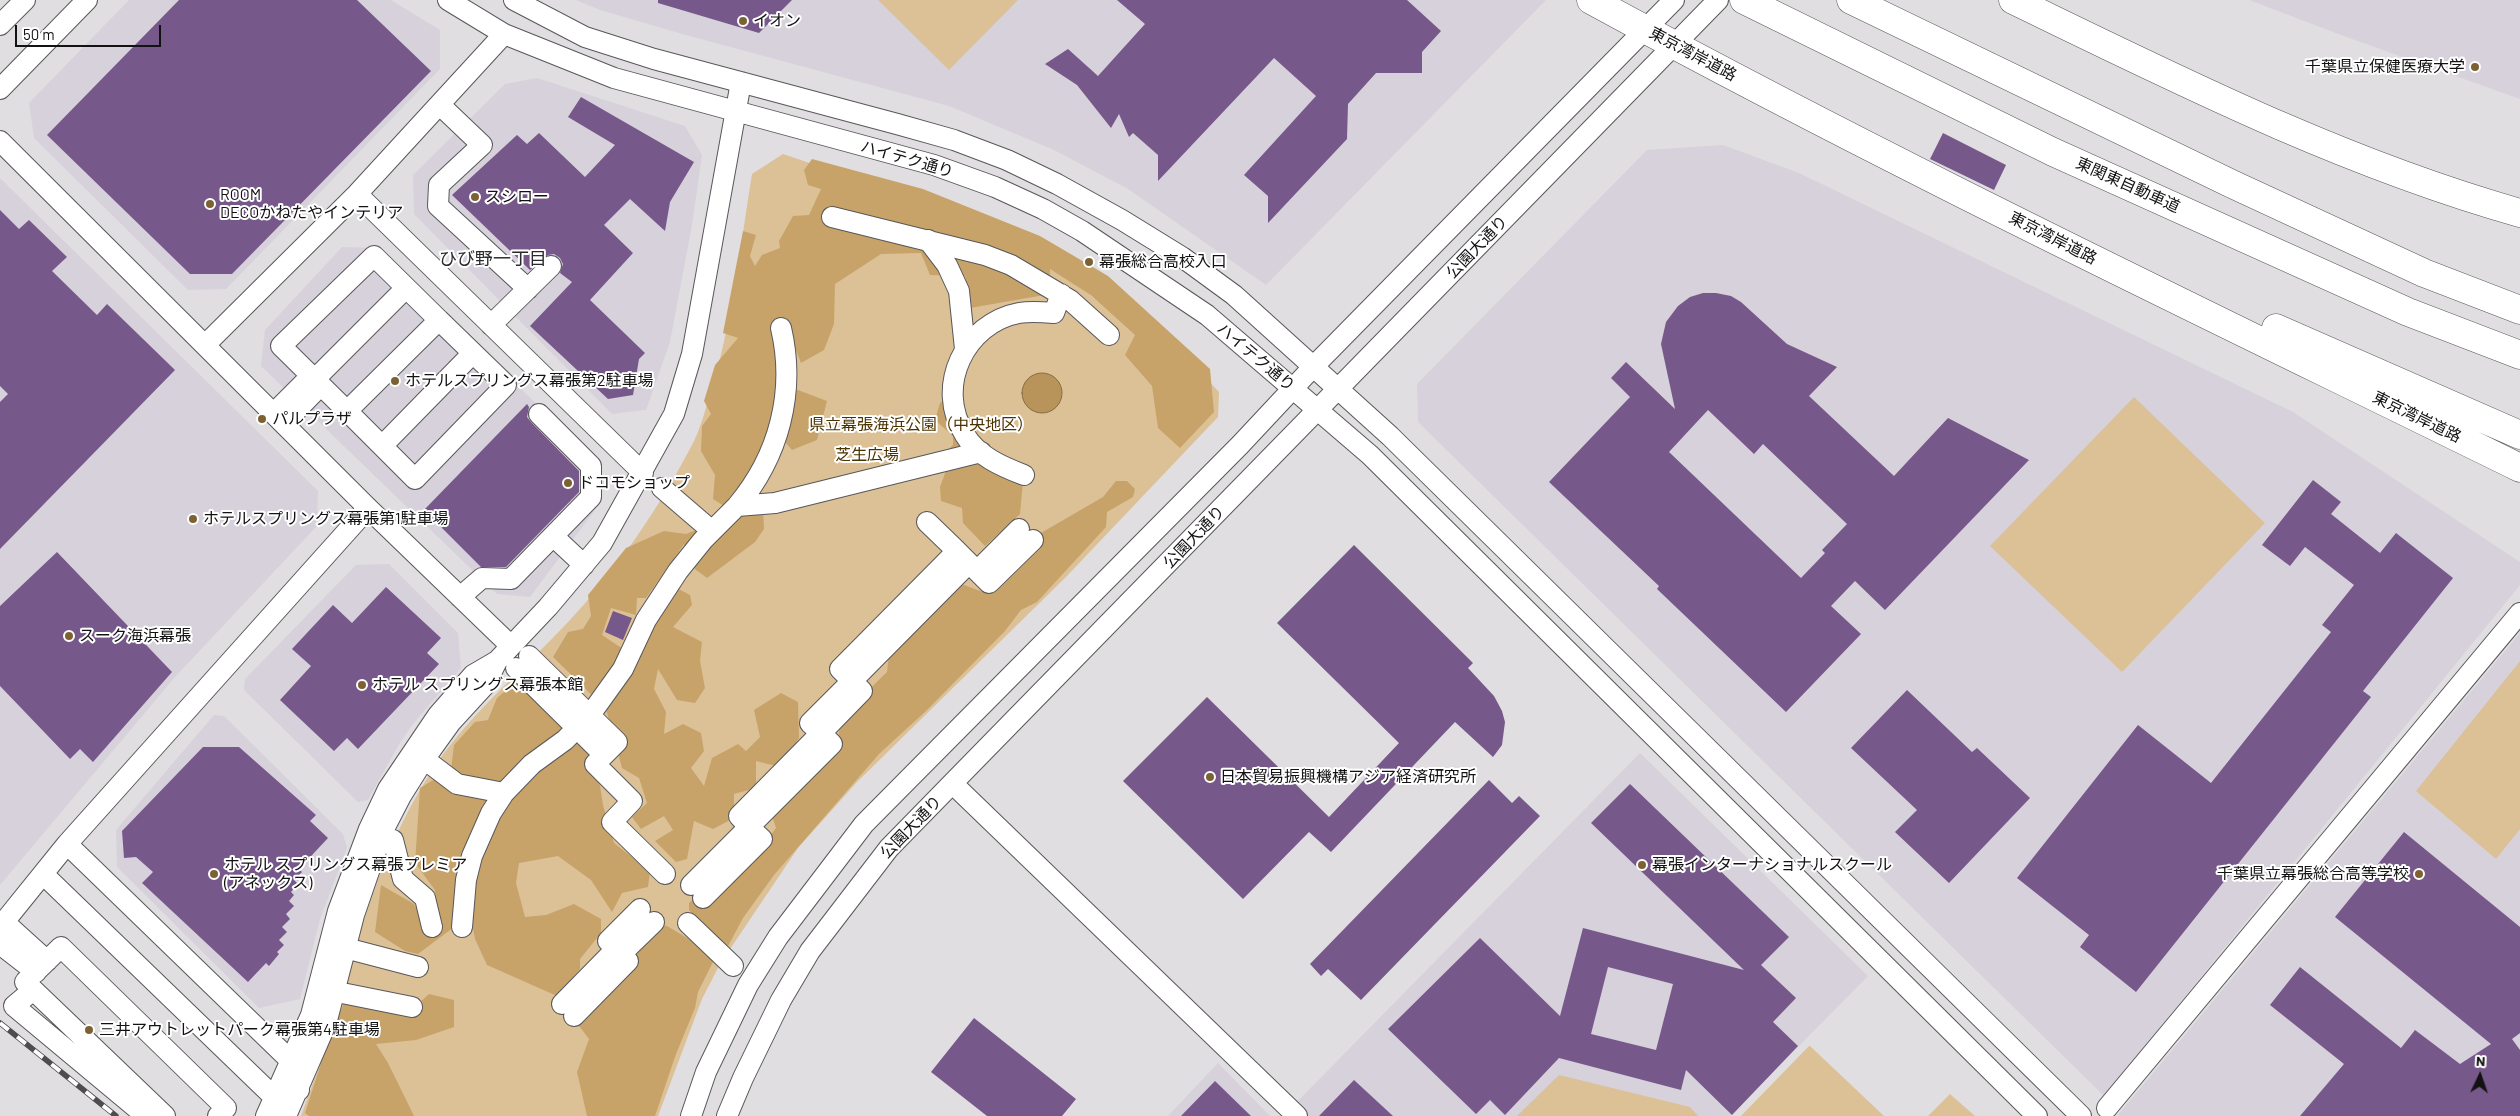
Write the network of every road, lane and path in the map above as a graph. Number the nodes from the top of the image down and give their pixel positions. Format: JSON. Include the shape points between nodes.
{"nodes":[{"id":1,"x":25,"y":0,"type":"edge"},
{"id":2,"x":87,"y":0,"type":"edge"},
{"id":3,"x":448,"y":0,"type":"edge"},
{"id":4,"x":514,"y":0,"type":"edge"},
{"id":5,"x":1591,"y":0,"type":"edge"},
{"id":6,"x":1674,"y":0,"type":"edge"},
{"id":7,"x":1718,"y":0,"type":"edge"},
{"id":8,"x":1744,"y":0,"type":"edge"},
{"id":9,"x":1851,"y":0,"type":"edge"},
{"id":10,"x":2013,"y":0,"type":"edge"},
{"id":11,"x":0,"y":25,"type":"edge"},
{"id":12,"x":1645,"y":29,"type":"junction"},
{"id":13,"x":504,"y":34,"type":"junction"},
{"id":14,"x":1674,"y":46,"type":"junction"},
{"id":15,"x":741,"y":82,"type":"junction"},
{"id":16,"x":0,"y":89,"type":"edge"},
{"id":17,"x":440,"y":105,"type":"junction"},
{"id":18,"x":735,"y":112,"type":"junction"},
{"id":19,"x":0,"y":141,"type":"edge"},
{"id":20,"x":2393,"y":173,"type":"junction"},
{"id":21,"x":357,"y":194,"type":"junction"},
{"id":22,"x":2520,"y":213,"type":"edge"},
{"id":23,"x":832,"y":217,"type":"dead end"},
{"id":24,"x":2520,"y":226,"type":"edge"},
{"id":25,"x":928,"y":240,"type":"junction"},
{"id":26,"x":551,"y":266,"type":"dead end"},
{"id":27,"x":2118,"y":271,"type":"junction"},
{"id":28,"x":406,"y":288,"type":"junction"},
{"id":29,"x":528,"y":289,"type":"junction"},
{"id":30,"x":1061,"y":294,"type":"junction"},
{"id":31,"x":2520,"y":310,"type":"edge"},
{"id":32,"x":439,"y":320,"type":"junction"},
{"id":33,"x":491,"y":325,"type":"junction"},
{"id":34,"x":780,"y":328,"type":"dead end"},
{"id":35,"x":1109,"y":335,"type":"dead end"},
{"id":36,"x":206,"y":344,"type":"junction"},
{"id":37,"x":965,"y":349,"type":"junction"},
{"id":38,"x":473,"y":353,"type":"junction"},
{"id":39,"x":2520,"y":355,"type":"edge"},
{"id":40,"x":1313,"y":367,"type":"junction"},
{"id":41,"x":316,"y":380,"type":"junction"},
{"id":42,"x":1293,"y":388,"type":"junction"},
{"id":43,"x":1339,"y":390,"type":"junction"},
{"id":44,"x":561,"y":394,"type":"junction"},
{"id":45,"x":1319,"y":410,"type":"junction"},
{"id":46,"x":347,"y":411,"type":"junction"},
{"id":47,"x":279,"y":418,"type":"junction"},
{"id":48,"x":2520,"y":435,"type":"edge"},
{"id":49,"x":382,"y":446,"type":"junction"},
{"id":50,"x":981,"y":452,"type":"junction"},
{"id":51,"x":2520,"y":468,"type":"edge"},
{"id":52,"x":643,"y":473,"type":"junction"},
{"id":53,"x":1024,"y":475,"type":"dead end"},
{"id":54,"x":662,"y":488,"type":"dead end"},
{"id":55,"x":738,"y":506,"type":"junction"},
{"id":56,"x":368,"y":508,"type":"junction"},
{"id":57,"x":927,"y":522,"type":"dead end"},
{"id":58,"x":712,"y":531,"type":"junction"},
{"id":59,"x":1026,"y":534,"type":"dead end"},
{"id":60,"x":553,"y":536,"type":"junction"},
{"id":61,"x":968,"y":562,"type":"junction"},
{"id":62,"x":584,"y":565,"type":"junction"},
{"id":63,"x":460,"y":597,"type":"junction"},
{"id":64,"x":2520,"y":614,"type":"edge"},
{"id":65,"x":510,"y":646,"type":"junction"},
{"id":66,"x":497,"y":661,"type":"junction"},
{"id":67,"x":523,"y":662,"type":"dead end"},
{"id":68,"x":584,"y":722,"type":"junction"},
{"id":69,"x":432,"y":765,"type":"dead end"},
{"id":70,"x":953,"y":784,"type":"junction"},
{"id":71,"x":504,"y":793,"type":"junction"},
{"id":72,"x":392,"y":840,"type":"dead end"},
{"id":73,"x":67,"y":844,"type":"junction"},
{"id":74,"x":43,"y":874,"type":"junction"},
{"id":75,"x":665,"y":874,"type":"dead end"},
{"id":76,"x":697,"y":891,"type":"dead end"},
{"id":77,"x":647,"y":915,"type":"dead end"},
{"id":78,"x":688,"y":924,"type":"dead end"},
{"id":79,"x":2,"y":925,"type":"edge"},
{"id":80,"x":432,"y":927,"type":"dead end"},
{"id":81,"x":462,"y":927,"type":"dead end"},
{"id":82,"x":0,"y":944,"type":"edge"},
{"id":83,"x":353,"y":950,"type":"dead end"},
{"id":84,"x":418,"y":966,"type":"dead end"},
{"id":85,"x":733,"y":966,"type":"dead end"},
{"id":86,"x":38,"y":974,"type":"junction"},
{"id":87,"x":342,"y":993,"type":"dead end"},
{"id":88,"x":412,"y":1007,"type":"dead end"},
{"id":89,"x":568,"y":1010,"type":"dead end"},
{"id":90,"x":291,"y":1061,"type":"junction"},
{"id":91,"x":299,"y":1090,"type":"junction"},
{"id":92,"x":274,"y":1097,"type":"junction"},
{"id":93,"x":2107,"y":1108,"type":"dead end"},
{"id":94,"x":146,"y":1116,"type":"edge"},
{"id":95,"x":165,"y":1116,"type":"edge"},
{"id":96,"x":218,"y":1116,"type":"edge"},
{"id":97,"x":266,"y":1116,"type":"edge"},
{"id":98,"x":286,"y":1116,"type":"edge"},
{"id":99,"x":691,"y":1116,"type":"edge"},
{"id":100,"x":727,"y":1116,"type":"edge"},
{"id":101,"x":1297,"y":1116,"type":"edge"},
{"id":102,"x":2038,"y":1116,"type":"edge"},
{"id":103,"x":2081,"y":1116,"type":"edge"}],
"edges":[{"from":1,"to":11,"type":"street"},
{"from":2,"to":16,"type":"street"},
{"from":3,"to":13,"type":"street","name":"ハイテク通り"},
{"from":4,"to":15,"type":"street","name":"ハイテク通り","via":[[586,37]]},
{"from":5,"to":12,"type":"highway","name":"東京湾岸道路"},
{"from":6,"to":12,"type":"street","name":"公園大通り"},
{"from":7,"to":14,"type":"street","name":"公園大通り"},
{"from":8,"to":39,"type":"highway","name":"東関東自動車道","via":[[2053,152],[2408,312]]},
{"from":9,"to":31,"type":"highway","via":[[2424,273]]},
{"from":10,"to":20,"type":"highway","via":[[2284,128]]},
{"from":12,"to":14,"type":"highway","name":"東京湾岸道路"},
{"from":12,"to":40,"type":"street","name":"公園大通り"},
{"from":13,"to":17,"type":"street"},
{"from":13,"to":18,"type":"street","name":"ハイテク通り","via":[[614,78]]},
{"from":14,"to":27,"type":"highway","name":"東京湾岸道路"},
{"from":14,"to":43,"type":"street","name":"公園大通り"},
{"from":15,"to":18,"type":"street"},
{"from":15,"to":40,"type":"street","name":"ハイテク通り","via":[[954,140],[1057,184],[1182,257],[1234,295]]},
{"from":17,"to":21,"type":"street"},
{"from":17,"to":29,"type":"street","via":[[482,145],[438,185],[438,206]]},
{"from":18,"to":42,"type":"street","name":"ハイテク通り","via":[[934,165],[1043,209],[1082,230],[1207,316]]},
{"from":18,"to":52,"type":"street","via":[[692,354],[674,414]]},
{"from":19,"to":36,"type":"street"},
{"from":20,"to":22,"type":"highway"},
{"from":20,"to":24,"type":"highway","via":[[2416,190]]},
{"from":21,"to":33,"type":"street"},
{"from":21,"to":36,"type":"street"},
{"from":23,"to":25,"type":"street"},
{"from":25,"to":30,"type":"street","via":[[1012,265]]},
{"from":25,"to":37,"type":"street","via":[[947,265],[959,291]]},
{"from":26,"to":29,"type":"street"},
{"from":27,"to":48,"type":"highway","via":[[2178,284]]},
{"from":27,"to":51,"type":"highway","name":"東京湾岸道路"},
{"from":28,"to":32,"type":"street"},
{"from":28,"to":41,"type":"street"},
{"from":28,"to":41,"type":"street","via":[[374,256],[281,346]]},
{"from":29,"to":33,"type":"street"},
{"from":30,"to":35,"type":"street"},
{"from":30,"to":37,"type":"street","via":[[1054,313],[1020,313],[1006,317],[981,330]]},
{"from":32,"to":38,"type":"street"},
{"from":32,"to":46,"type":"street"},
{"from":33,"to":44,"type":"street"},
{"from":34,"to":55,"type":"street","via":[[787,377],[780,425],[768,460]]},
{"from":36,"to":47,"type":"street"},
{"from":37,"to":50,"type":"street","via":[[954,384],[954,403],[957,421],[965,436]]},
{"from":38,"to":49,"type":"street"},
{"from":38,"to":49,"type":"street","via":[[506,385],[415,479]]},
{"from":40,"to":42,"type":"street","name":"公園大通り"},
{"from":40,"to":43,"type":"street","name":"ハイテク通り"},
{"from":41,"to":46,"type":"street"},
{"from":41,"to":47,"type":"street"},
{"from":42,"to":45,"type":"street","name":"ハイテク通り"},
{"from":42,"to":99,"type":"street","name":"公園大通り","via":[[864,824],[778,937],[748,985],[706,1072]]},
{"from":43,"to":45,"type":"street","name":"公園大通り"},
{"from":43,"to":103,"type":"street","name":"ハイテク通り","via":[[1390,436]]},
{"from":44,"to":52,"type":"street"},
{"from":44,"to":60,"type":"street","via":[[538,415],[591,466],[591,497]]},
{"from":45,"to":70,"type":"street","name":"公園大通り"},
{"from":45,"to":102,"type":"street","name":"ハイテク通り","via":[[1377,462]]},
{"from":46,"to":49,"type":"street"},
{"from":47,"to":56,"type":"street"},
{"from":50,"to":53,"type":"street","via":[[1009,470]]},
{"from":50,"to":55,"type":"street","via":[[775,503]]},
{"from":52,"to":62,"type":"street","via":[[602,543]]},
{"from":54,"to":58,"type":"street"},
{"from":55,"to":58,"type":"street"},
{"from":56,"to":63,"type":"street"},
{"from":56,"to":73,"type":"street"},
{"from":57,"to":61,"type":"street"},
{"from":58,"to":68,"type":"street","via":[[678,570],[646,620],[623,668]]},
{"from":59,"to":61,"type":"street","via":[[990,583]]},
{"from":60,"to":62,"type":"street"},
{"from":60,"to":63,"type":"street","via":[[510,579],[482,578]]},
{"from":61,"to":76,"type":"street","via":[[882,639],[840,669],[862,691],[821,733],[787,778],[738,816],[749,827],[718,871]]},
{"from":62,"to":65,"type":"street"},
{"from":63,"to":65,"type":"street"},
{"from":64,"to":93,"type":"street"},
{"from":65,"to":66,"type":"street"},
{"from":66,"to":90,"type":"street","via":[[473,675],[438,715],[388,789],[353,868],[338,911],[311,1015]]},
{"from":66,"to":91,"type":"street","via":[[484,685],[451,722],[423,761],[383,831],[354,915],[326,1024]]},
{"from":67,"to":68,"type":"street"},
{"from":68,"to":71,"type":"street","via":[[532,764]]},
{"from":68,"to":75,"type":"street","via":[[617,742],[595,764],[632,801],[612,822]]},
{"from":69,"to":71,"type":"street","via":[[457,784]]},
{"from":70,"to":100,"type":"street","name":"公園大通り","via":[[889,848],[810,951],[781,1000]]},
{"from":70,"to":101,"type":"street"},
{"from":71,"to":81,"type":"street","via":[[491,813],[472,856]]},
{"from":72,"to":80,"type":"street","via":[[403,879],[425,898]]},
{"from":73,"to":74,"type":"street"},
{"from":73,"to":90,"type":"street"},
{"from":74,"to":79,"type":"street"},
{"from":74,"to":92,"type":"street"},
{"from":77,"to":89,"type":"street"},
{"from":78,"to":85,"type":"street"},
{"from":79,"to":86,"type":"street"},
{"from":82,"to":86,"type":"street"},
{"from":83,"to":84,"type":"street"},
{"from":86,"to":94,"type":"street","via":[[14,1006]]},
{"from":86,"to":95,"type":"street"},
{"from":86,"to":96,"type":"street","via":[[61,947],[226,1108]]},
{"from":87,"to":88,"type":"street"},
{"from":90,"to":91,"type":"street"},
{"from":90,"to":92,"type":"street"},
{"from":91,"to":92,"type":"street"},
{"from":91,"to":98,"type":"street"},
{"from":92,"to":97,"type":"street"}]}
